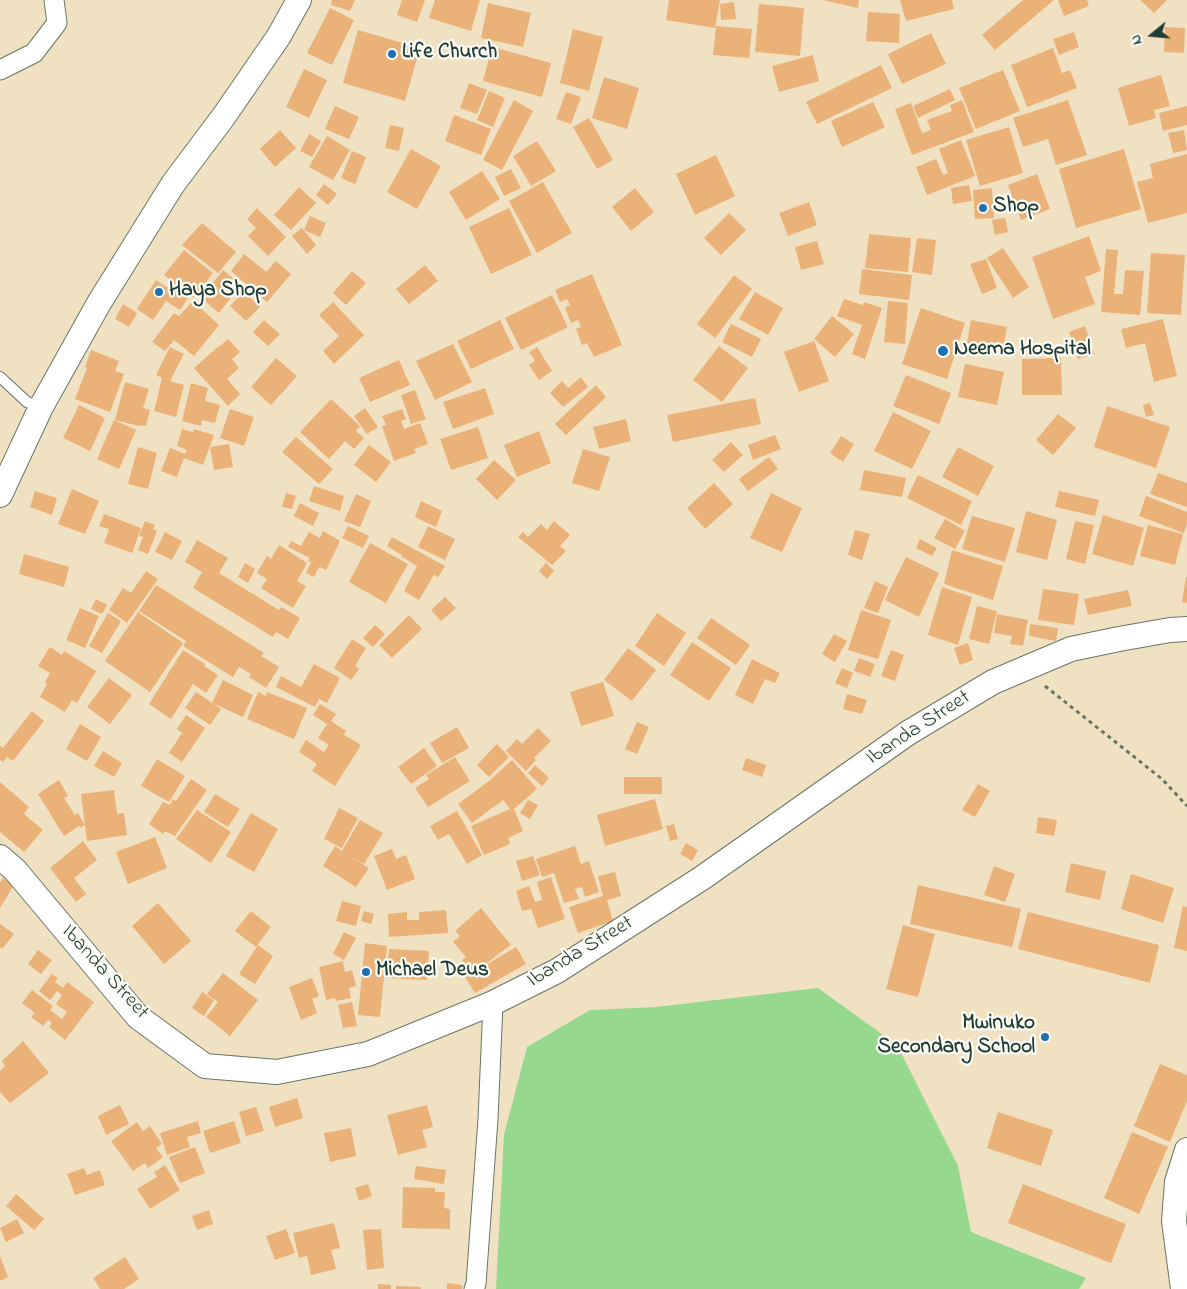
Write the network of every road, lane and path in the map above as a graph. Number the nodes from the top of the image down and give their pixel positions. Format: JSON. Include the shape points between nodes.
{"nodes":[{"id":1,"x":54,"y":0,"type":"edge"},
{"id":2,"x":299,"y":0,"type":"edge"},
{"id":3,"x":0,"y":70,"type":"edge"},
{"id":4,"x":0,"y":377,"type":"edge"},
{"id":5,"x":41,"y":407,"type":"junction"},
{"id":6,"x":0,"y":496,"type":"edge"},
{"id":7,"x":1187,"y":629,"type":"edge"},
{"id":8,"x":1024,"y":669,"type":"junction"},
{"id":9,"x":1187,"y":806,"type":"edge"},
{"id":10,"x":0,"y":858,"type":"edge"},
{"id":11,"x":493,"y":1003,"type":"junction"},
{"id":12,"x":1187,"y":1150,"type":"edge"},
{"id":13,"x":1181,"y":1222,"type":"edge"},
{"id":14,"x":474,"y":1289,"type":"edge"},
{"id":15,"x":1183,"y":1289,"type":"edge"}],
"edges":[{"from":1,"to":3,"type":"street","via":[[57,23],[34,53]]},
{"from":2,"to":5,"type":"street","via":[[279,36],[173,184],[132,248]]},
{"from":4,"to":5,"type":"lane","via":[[27,402]]},
{"from":5,"to":6,"type":"street"},
{"from":7,"to":8,"type":"street","name":"Ibanda Street","via":[[1071,649]]},
{"from":8,"to":9,"type":"path","via":[[1162,779]]},
{"from":8,"to":11,"type":"street","name":"Ibanda Street","via":[[993,682],[908,733],[702,878],[557,971]]},
{"from":10,"to":11,"type":"street","name":"Ibanda Street","via":[[15,870],[138,1016],[206,1066],[276,1072],[368,1054]]},
{"from":11,"to":14,"type":"street","via":[[488,1119]]},
{"from":12,"to":13,"type":"street","via":[[1177,1182]]},
{"from":13,"to":15,"type":"street"}]}
